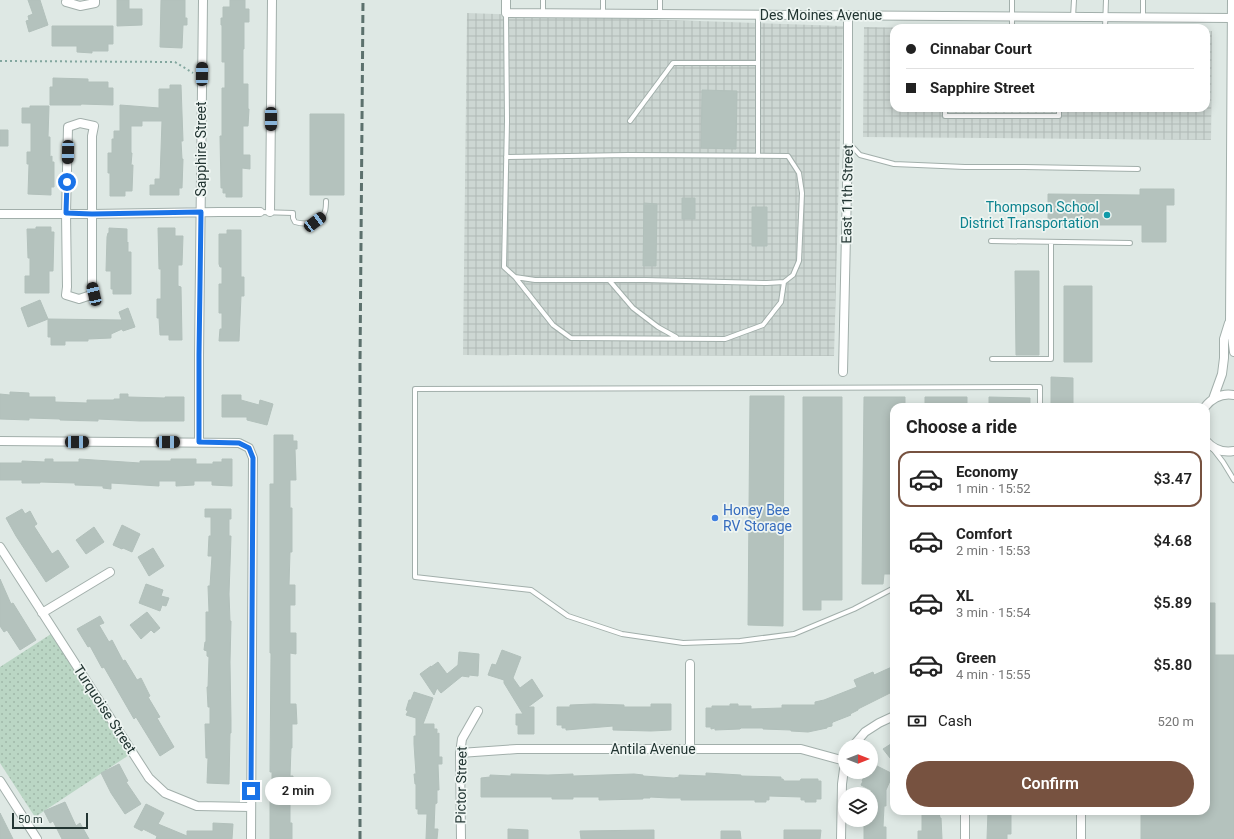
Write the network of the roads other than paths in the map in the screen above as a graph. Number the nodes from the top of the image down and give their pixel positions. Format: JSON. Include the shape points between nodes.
{"nodes":[{"id":1,"x":67,"y":0,"type":"edge"},
{"id":2,"x":95,"y":0,"type":"edge"},
{"id":3,"x":203,"y":0,"type":"edge"},
{"id":4,"x":272,"y":0,"type":"edge"},
{"id":5,"x":506,"y":0,"type":"edge"},
{"id":6,"x":543,"y":0,"type":"edge"},
{"id":7,"x":603,"y":0,"type":"edge"},
{"id":8,"x":660,"y":0,"type":"edge"},
{"id":9,"x":1012,"y":0,"type":"edge"},
{"id":10,"x":1074,"y":0,"type":"edge"},
{"id":11,"x":1106,"y":0,"type":"edge"},
{"id":12,"x":1143,"y":0,"type":"edge"},
{"id":13,"x":1232,"y":0,"type":"edge"},
{"id":14,"x":506,"y":13,"type":"junction"},
{"id":15,"x":543,"y":13,"type":"junction"},
{"id":16,"x":603,"y":14,"type":"junction"},
{"id":17,"x":660,"y":14,"type":"junction"},
{"id":18,"x":758,"y":15,"type":"junction"},
{"id":19,"x":848,"y":15,"type":"junction"},
{"id":20,"x":1012,"y":16,"type":"junction"},
{"id":21,"x":1073,"y":16,"type":"junction"},
{"id":22,"x":1106,"y":17,"type":"junction"},
{"id":23,"x":1143,"y":17,"type":"junction"},
{"id":24,"x":1232,"y":18,"type":"junction"},
{"id":25,"x":1012,"y":24,"type":"edge"},
{"id":26,"x":1106,"y":24,"type":"edge"},
{"id":27,"x":758,"y":63,"type":"junction"},
{"id":28,"x":945,"y":112,"type":"edge"},
{"id":29,"x":1059,"y":112,"type":"edge"},
{"id":30,"x":630,"y":121,"type":"dead end"},
{"id":31,"x":848,"y":141,"type":"junction"},
{"id":32,"x":758,"y":156,"type":"junction"},
{"id":33,"x":506,"y":157,"type":"junction"},
{"id":34,"x":1138,"y":169,"type":"dead end"},
{"id":35,"x":1232,"y":171,"type":"edge"},
{"id":36,"x":326,"y":201,"type":"dead end"},
{"id":37,"x":201,"y":212,"type":"junction"},
{"id":38,"x":260,"y":212,"type":"joint"},
{"id":39,"x":270,"y":212,"type":"junction"},
{"id":40,"x":66,"y":213,"type":"junction"},
{"id":41,"x":0,"y":214,"type":"edge"},
{"id":42,"x":92,"y":214,"type":"junction"},
{"id":43,"x":991,"y":241,"type":"dead end"},
{"id":44,"x":1051,"y":242,"type":"junction"},
{"id":45,"x":1130,"y":243,"type":"dead end"},
{"id":46,"x":515,"y":277,"type":"junction"},
{"id":47,"x":609,"y":280,"type":"junction"},
{"id":48,"x":784,"y":282,"type":"junction"},
{"id":49,"x":1230,"y":322,"type":"junction"},
{"id":50,"x":678,"y":338,"type":"junction"},
{"id":51,"x":1234,"y":352,"type":"edge"},
{"id":52,"x":992,"y":358,"type":"dead end"},
{"id":53,"x":843,"y":372,"type":"dead end"},
{"id":54,"x":1234,"y":395,"type":"edge"},
{"id":55,"x":1040,"y":403,"type":"edge"},
{"id":56,"x":1209,"y":403,"type":"edge"},
{"id":57,"x":0,"y":441,"type":"edge"},
{"id":58,"x":199,"y":442,"type":"junction"},
{"id":59,"x":1210,"y":444,"type":"edge"},
{"id":60,"x":1210,"y":446,"type":"edge"},
{"id":61,"x":1234,"y":451,"type":"edge"},
{"id":62,"x":1234,"y":480,"type":"edge"},
{"id":63,"x":0,"y":548,"type":"edge"},
{"id":64,"x":110,"y":572,"type":"dead end"},
{"id":65,"x":890,"y":590,"type":"edge"},
{"id":66,"x":42,"y":612,"type":"junction"},
{"id":67,"x":690,"y":664,"type":"dead end"},
{"id":68,"x":478,"y":711,"type":"dead end"},
{"id":69,"x":890,"y":718,"type":"edge"},
{"id":70,"x":859,"y":739,"type":"edge"},
{"id":71,"x":690,"y":749,"type":"junction"},
{"id":72,"x":460,"y":753,"type":"junction"},
{"id":73,"x":838,"y":760,"type":"edge"},
{"id":74,"x":843,"y":779,"type":"edge"},
{"id":75,"x":0,"y":781,"type":"edge"},
{"id":76,"x":251,"y":807,"type":"junction"},
{"id":77,"x":965,"y":815,"type":"edge"},
{"id":78,"x":1081,"y":815,"type":"edge"},
{"id":79,"x":37,"y":839,"type":"edge"},
{"id":80,"x":251,"y":839,"type":"edge"},
{"id":81,"x":461,"y":839,"type":"edge"},
{"id":82,"x":841,"y":839,"type":"edge"},
{"id":83,"x":965,"y":839,"type":"edge"},
{"id":84,"x":1081,"y":839,"type":"edge"}],
"edges":[{"from":1,"to":2,"type":"street","via":[[66,2],[80,6],[95,3]]},
{"from":3,"to":37,"type":"street","name":"Sapphire Street"},
{"from":4,"to":39,"type":"street"},
{"from":5,"to":14,"type":"street"},
{"from":6,"to":15,"type":"lane"},
{"from":7,"to":16,"type":"lane"},
{"from":8,"to":17,"type":"lane"},
{"from":9,"to":20,"type":"lane"},
{"from":10,"to":21,"type":"lane"},
{"from":11,"to":22,"type":"lane"},
{"from":12,"to":23,"type":"lane"},
{"from":13,"to":24,"type":"street"},
{"from":14,"to":15,"type":"street","name":"Des Moines Avenue"},
{"from":14,"to":33,"type":"lane"},
{"from":15,"to":16,"type":"street","name":"Des Moines Avenue"},
{"from":16,"to":17,"type":"street","name":"Des Moines Avenue"},
{"from":17,"to":18,"type":"street","name":"Des Moines Avenue"},
{"from":18,"to":19,"type":"street","name":"Des Moines Avenue"},
{"from":18,"to":27,"type":"lane"},
{"from":19,"to":20,"type":"street","name":"Des Moines Avenue"},
{"from":19,"to":31,"type":"street","name":"East 11th Street"},
{"from":20,"to":21,"type":"street","name":"Des Moines Avenue"},
{"from":20,"to":25,"type":"lane"},
{"from":21,"to":22,"type":"street","name":"Des Moines Avenue"},
{"from":22,"to":23,"type":"street","name":"Des Moines Avenue"},
{"from":22,"to":26,"type":"lane"},
{"from":23,"to":24,"type":"street","name":"Des Moines Avenue"},
{"from":24,"to":35,"type":"street"},
{"from":27,"to":30,"type":"lane","via":[[673,63]]},
{"from":27,"to":32,"type":"lane"},
{"from":28,"to":29,"type":"lane","via":[[945,116],[1059,116]]},
{"from":31,"to":34,"type":"lane","via":[[860,155],[894,164]]},
{"from":31,"to":53,"type":"street","name":"East 11th Street"},
{"from":32,"to":33,"type":"lane"},
{"from":32,"to":48,"type":"lane","via":[[788,156],[799,173],[802,193],[799,261],[793,275]]},
{"from":33,"to":46,"type":"lane","via":[[504,267]]},
{"from":35,"to":49,"type":"street"},
{"from":36,"to":39,"type":"lane","via":[[322,217],[309,224],[295,222],[293,213]]},
{"from":37,"to":38,"type":"street"},
{"from":37,"to":42,"type":"street"},
{"from":37,"to":58,"type":"street","name":"Sapphire Street"},
{"from":38,"to":39,"type":"lane"},
{"from":40,"to":41,"type":"street"},
{"from":40,"to":42,"type":"street"},
{"from":40,"to":42,"type":"street","via":[[66,295],[79,299],[94,294]]},
{"from":40,"to":42,"type":"street","via":[[68,126],[80,123],[94,126]]},
{"from":43,"to":44,"type":"lane"},
{"from":44,"to":45,"type":"lane"},
{"from":44,"to":52,"type":"lane","via":[[1051,359]]},
{"from":46,"to":47,"type":"lane","via":[[535,280]]},
{"from":46,"to":50,"type":"lane","via":[[553,325],[571,338]]},
{"from":47,"to":48,"type":"lane"},
{"from":47,"to":50,"type":"lane","via":[[633,308]]},
{"from":48,"to":50,"type":"lane","via":[[781,302],[763,324],[725,339]]},
{"from":49,"to":51,"type":"street"},
{"from":49,"to":56,"type":"street","via":[[1224,339],[1222,374]]},
{"from":54,"to":56,"type":"street","via":[[1221,396]]},
{"from":55,"to":65,"type":"lane","via":[[1040,387],[415,389],[415,577],[531,590],[568,616],[622,634],[683,643],[740,641],[794,634],[854,609]]},
{"from":57,"to":58,"type":"street"},
{"from":58,"to":76,"type":"street","via":[[239,443],[249,448],[253,458]]},
{"from":59,"to":61,"type":"street","via":[[1218,450]]},
{"from":60,"to":62,"type":"lane"},
{"from":63,"to":66,"type":"street","name":"Turquoise Street"},
{"from":64,"to":66,"type":"street"},
{"from":66,"to":76,"type":"street","name":"Turquoise Street","via":[[149,778],[165,793],[197,806]]},
{"from":67,"to":71,"type":"street"},
{"from":68,"to":72,"type":"street","name":"Pictor Street","via":[[462,739]]},
{"from":69,"to":70,"type":"street","via":[[879,722]]},
{"from":71,"to":72,"type":"street","name":"Antila Avenue","via":[[517,749]]},
{"from":71,"to":73,"type":"street","name":"Antila Avenue","via":[[801,749]]},
{"from":72,"to":81,"type":"street","name":"Pictor Street"},
{"from":74,"to":82,"type":"street"},
{"from":75,"to":79,"type":"street"},
{"from":76,"to":80,"type":"street"},
{"from":77,"to":83,"type":"street"},
{"from":78,"to":84,"type":"street"}]}
